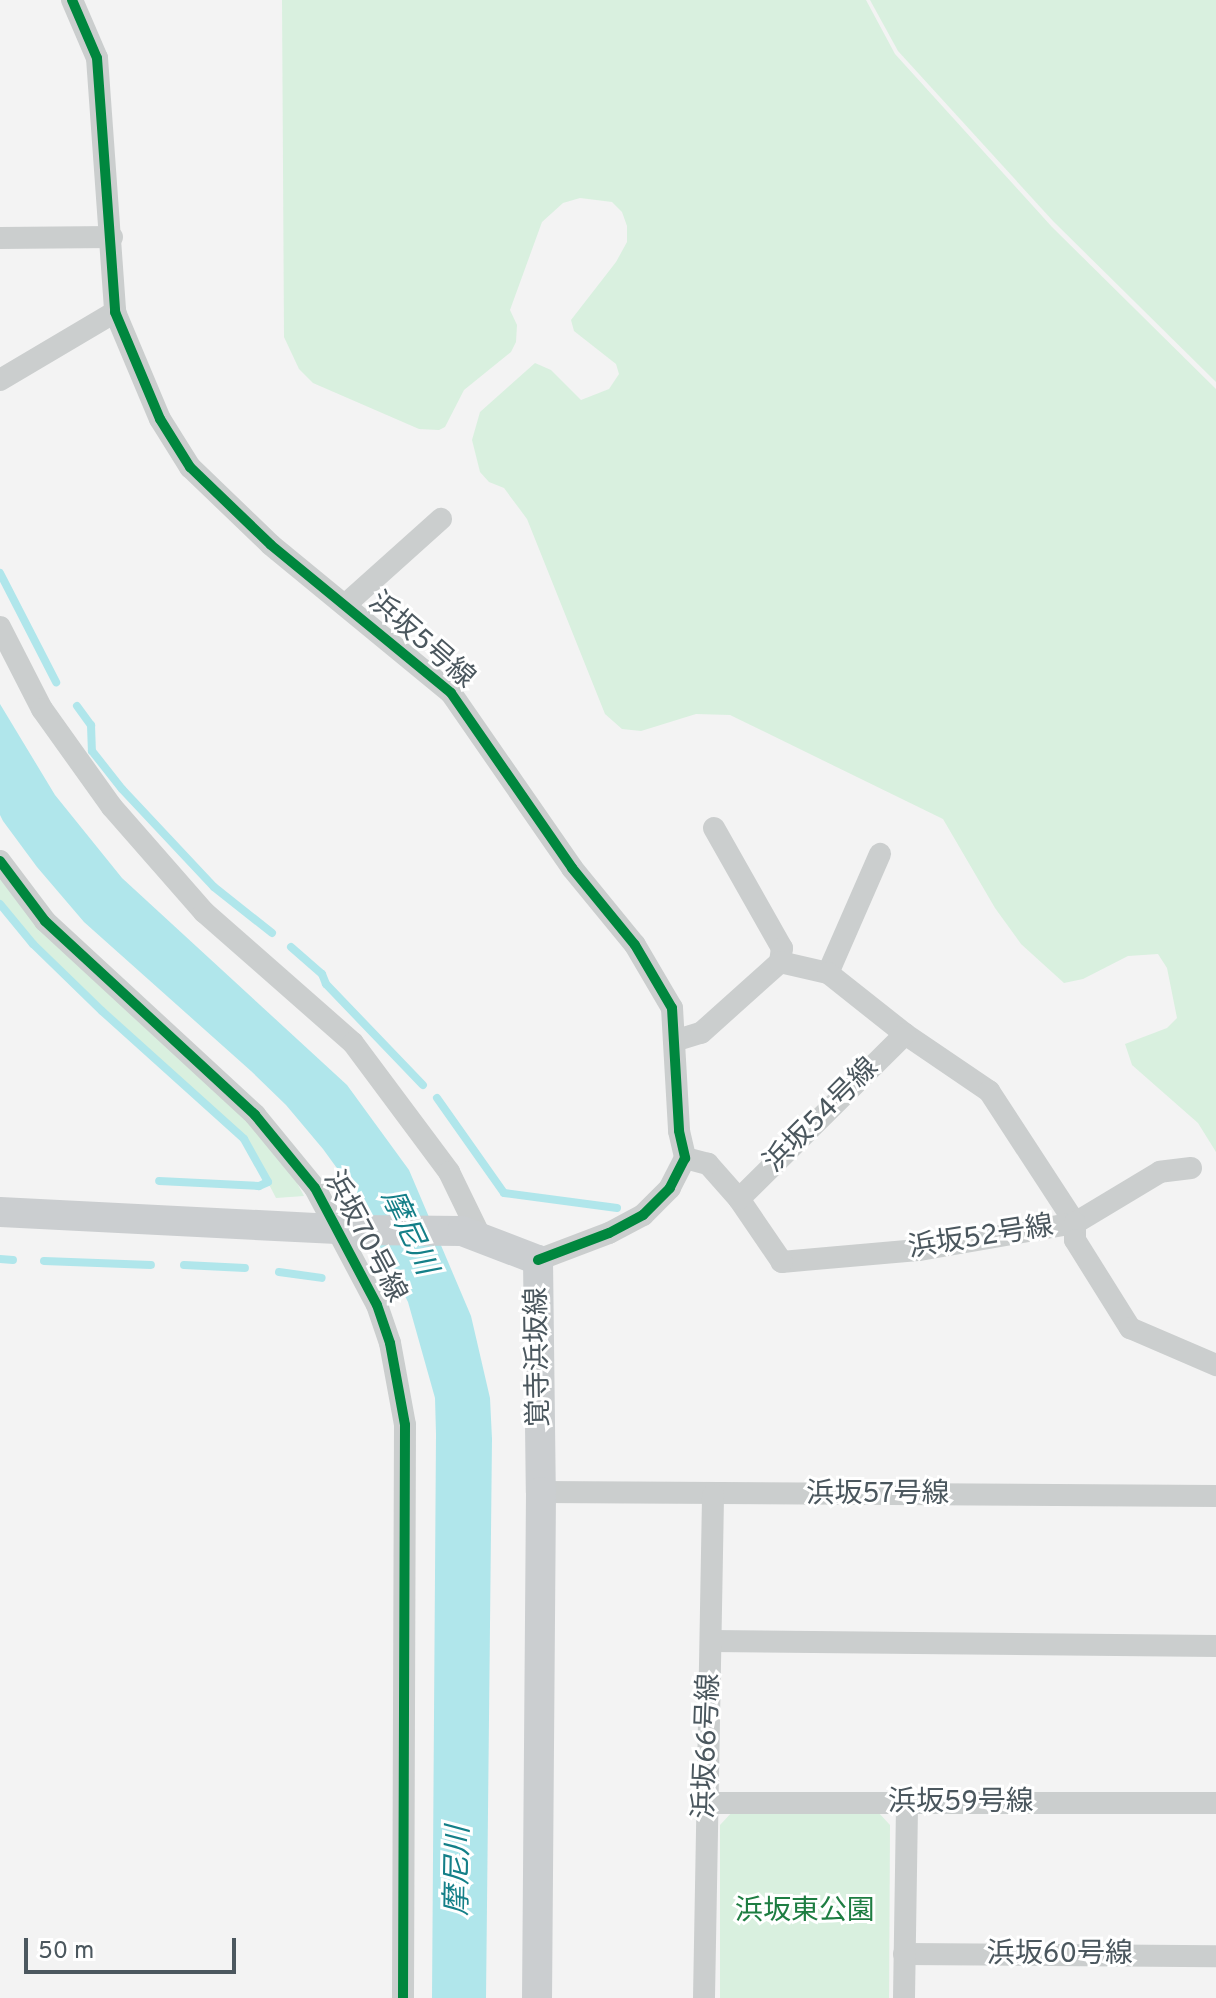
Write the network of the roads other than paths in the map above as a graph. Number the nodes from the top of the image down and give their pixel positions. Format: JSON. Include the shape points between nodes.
{"nodes":[{"id":1,"x":72,"y":0,"type":"edge"},
{"id":2,"x":112,"y":237,"type":"junction"},
{"id":3,"x":0,"y":238,"type":"edge"},
{"id":4,"x":115,"y":312,"type":"junction"},
{"id":5,"x":0,"y":380,"type":"edge"},
{"id":6,"x":441,"y":519,"type":"dead end"},
{"id":7,"x":345,"y":605,"type":"junction"},
{"id":8,"x":0,"y":627,"type":"edge"},
{"id":9,"x":714,"y":828,"type":"dead end"},
{"id":10,"x":880,"y":854,"type":"dead end"},
{"id":11,"x":0,"y":861,"type":"edge"},
{"id":12,"x":780,"y":962,"type":"junction"},
{"id":13,"x":828,"y":973,"type":"junction"},
{"id":14,"x":905,"y":1034,"type":"junction"},
{"id":15,"x":674,"y":1041,"type":"junction"},
{"id":16,"x":685,"y":1158,"type":"junction"},
{"id":17,"x":1191,"y":1168,"type":"dead end"},
{"id":18,"x":739,"y":1199,"type":"junction"},
{"id":19,"x":0,"y":1212,"type":"edge"},
{"id":20,"x":1075,"y":1223,"type":"junction"},
{"id":21,"x":348,"y":1230,"type":"junction"},
{"id":22,"x":472,"y":1235,"type":"junction"},
{"id":23,"x":538,"y":1260,"type":"junction"},
{"id":24,"x":1216,"y":1365,"type":"edge"},
{"id":25,"x":541,"y":1492,"type":"junction"},
{"id":26,"x":713,"y":1495,"type":"junction"},
{"id":27,"x":1216,"y":1496,"type":"edge"},
{"id":28,"x":711,"y":1641,"type":"junction"},
{"id":29,"x":1216,"y":1646,"type":"edge"},
{"id":30,"x":706,"y":1803,"type":"junction"},
{"id":31,"x":907,"y":1803,"type":"junction"},
{"id":32,"x":1216,"y":1803,"type":"edge"},
{"id":33,"x":904,"y":1954,"type":"junction"},
{"id":34,"x":1216,"y":1956,"type":"edge"},
{"id":35,"x":403,"y":1998,"type":"edge"},
{"id":36,"x":537,"y":1998,"type":"edge"},
{"id":37,"x":704,"y":1998,"type":"edge"},
{"id":38,"x":904,"y":1998,"type":"edge"}],
"edges":[{"from":1,"to":2,"type":"street","name":"浜坂5号線","via":[[97,58]]},
{"from":2,"to":3,"type":"street"},
{"from":2,"to":4,"type":"street","name":"浜坂5号線"},
{"from":4,"to":5,"type":"street"},
{"from":4,"to":7,"type":"street","name":"浜坂5号線","via":[[160,419],[190,467],[271,545]]},
{"from":6,"to":7,"type":"street"},
{"from":7,"to":15,"type":"street","name":"浜坂5号線","via":[[451,693],[572,868],[635,945],[672,1008]]},
{"from":8,"to":22,"type":"street","via":[[42,709],[112,807],[204,912],[353,1043],[449,1172]]},
{"from":9,"to":12,"type":"street","via":[[782,948]]},
{"from":10,"to":13,"type":"street"},
{"from":11,"to":21,"type":"street","name":"浜坂70号線","via":[[45,921],[255,1115]]},
{"from":12,"to":13,"type":"street","name":"浜坂52号線"},
{"from":12,"to":15,"type":"street","via":[[701,1033]]},
{"from":13,"to":14,"type":"street","name":"浜坂52号線"},
{"from":14,"to":18,"type":"street","name":"浜坂54号線"},
{"from":14,"to":20,"type":"street","name":"浜坂52号線","via":[[989,1091]]},
{"from":15,"to":16,"type":"street","name":"浜坂5号線"},
{"from":16,"to":18,"type":"street","name":"浜坂52号線","via":[[708,1164]]},
{"from":16,"to":23,"type":"street","via":[[670,1188],[643,1215]]},
{"from":17,"to":20,"type":"street","via":[[1160,1172]]},
{"from":18,"to":20,"type":"street","name":"浜坂52号線","via":[[782,1262],[918,1250]]},
{"from":19,"to":21,"type":"street","name":"覚寺浜坂線"},
{"from":20,"to":24,"type":"street","via":[[1075,1240],[1130,1328]]},
{"from":21,"to":22,"type":"street","name":"覚寺浜坂線"},
{"from":21,"to":35,"type":"street","name":"浜坂70号線","via":[[390,1343],[405,1425]]},
{"from":22,"to":23,"type":"street","name":"覚寺浜坂線"},
{"from":23,"to":25,"type":"street","name":"覚寺浜坂線"},
{"from":25,"to":26,"type":"street","name":"浜坂57号線"},
{"from":25,"to":36,"type":"street","name":"覚寺浜坂線"},
{"from":26,"to":27,"type":"street","name":"浜坂57号線"},
{"from":26,"to":28,"type":"street","name":"浜坂66号線"},
{"from":28,"to":29,"type":"street"},
{"from":28,"to":30,"type":"street","name":"浜坂66号線"},
{"from":30,"to":31,"type":"street","name":"浜坂59号線"},
{"from":30,"to":37,"type":"street","name":"浜坂66号線"},
{"from":31,"to":32,"type":"street","name":"浜坂59号線"},
{"from":31,"to":33,"type":"street"},
{"from":33,"to":34,"type":"street","name":"浜坂60号線"},
{"from":33,"to":38,"type":"street"}]}
